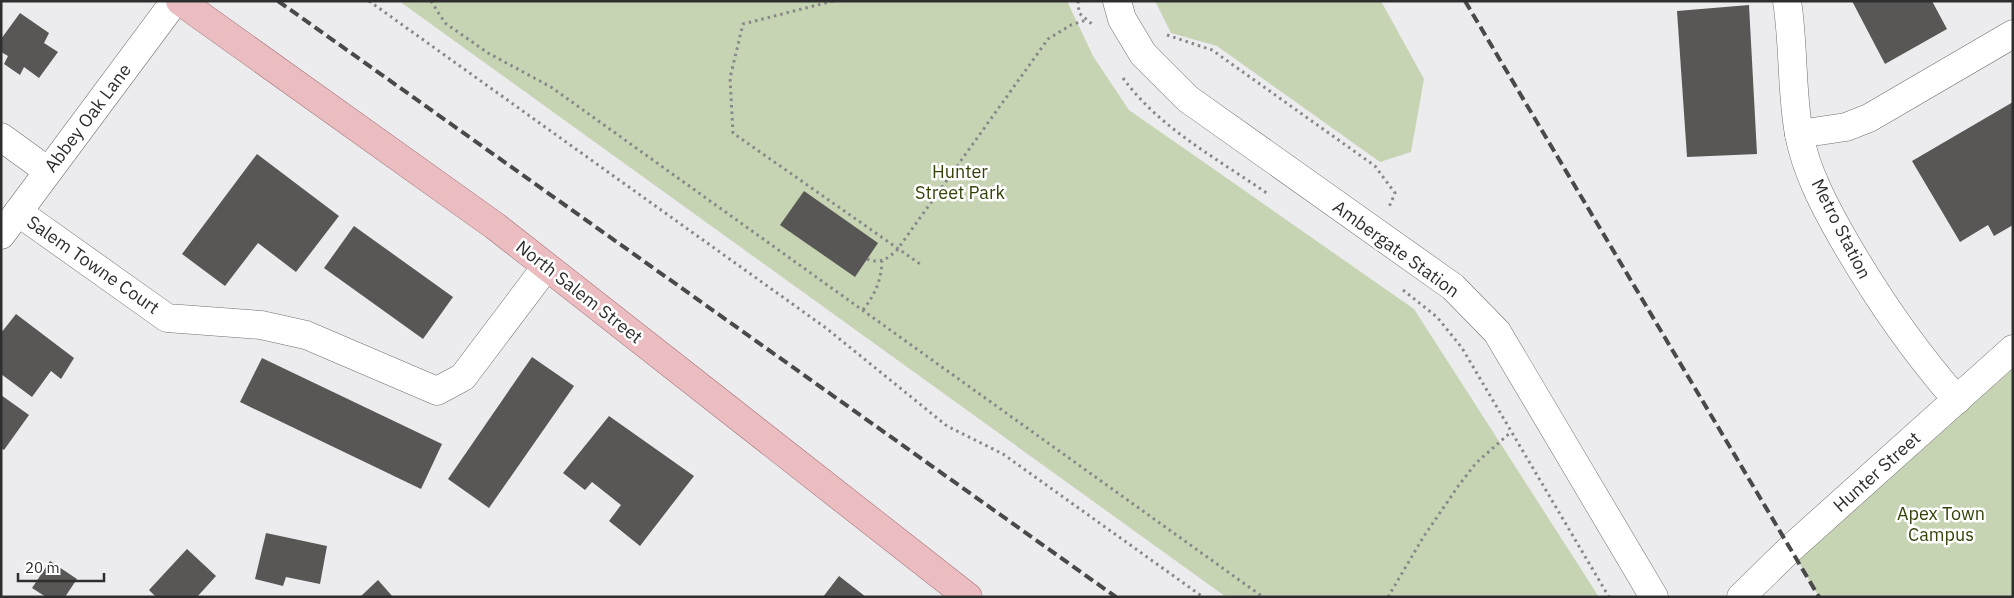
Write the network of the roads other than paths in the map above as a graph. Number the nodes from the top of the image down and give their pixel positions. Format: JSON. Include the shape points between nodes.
{"nodes":[{"id":1,"x":175,"y":1,"type":"edge"},
{"id":2,"x":180,"y":1,"type":"edge"},
{"id":3,"x":1787,"y":1,"type":"edge"},
{"id":4,"x":1120,"y":10,"type":"edge"},
{"id":5,"x":2013,"y":34,"type":"edge"},
{"id":6,"x":1799,"y":134,"type":"junction"},
{"id":7,"x":1,"y":137,"type":"edge"},
{"id":8,"x":48,"y":171,"type":"junction"},
{"id":9,"x":18,"y":212,"type":"junction"},
{"id":10,"x":1,"y":235,"type":"edge"},
{"id":11,"x":546,"y":267,"type":"junction"},
{"id":12,"x":2013,"y":349,"type":"edge"},
{"id":13,"x":1957,"y":400,"type":"junction"},
{"id":14,"x":968,"y":597,"type":"edge"},
{"id":15,"x":1654,"y":597,"type":"edge"},
{"id":16,"x":1741,"y":597,"type":"edge"}],
"edges":[{"from":1,"to":8,"type":"street","name":"Abbey Oak Lane"},
{"from":2,"to":11,"type":"main road","name":"North Salem Street","via":[[495,226]]},
{"from":3,"to":6,"type":"street","name":"Metro Station"},
{"from":4,"to":15,"type":"street","name":"Ambergate Station","via":[[1143,54],[1188,99],[1453,287],[1497,332]]},
{"from":5,"to":6,"type":"street","via":[[1869,118],[1846,127]]},
{"from":6,"to":13,"type":"street","name":"Metro Station","via":[[1827,211],[1868,282],[1900,331]]},
{"from":7,"to":8,"type":"street"},
{"from":8,"to":9,"type":"street","name":"Abbey Oak Lane"},
{"from":9,"to":10,"type":"street","name":"Abbey Oak Lane"},
{"from":9,"to":11,"type":"street","name":"Salem Towne Court","via":[[167,318],[261,325],[306,335],[437,390],[463,377]]},
{"from":11,"to":14,"type":"main road","name":"North Salem Street"},
{"from":12,"to":13,"type":"street","name":"Hunter Street"},
{"from":13,"to":16,"type":"street","name":"Hunter Street"}]}
